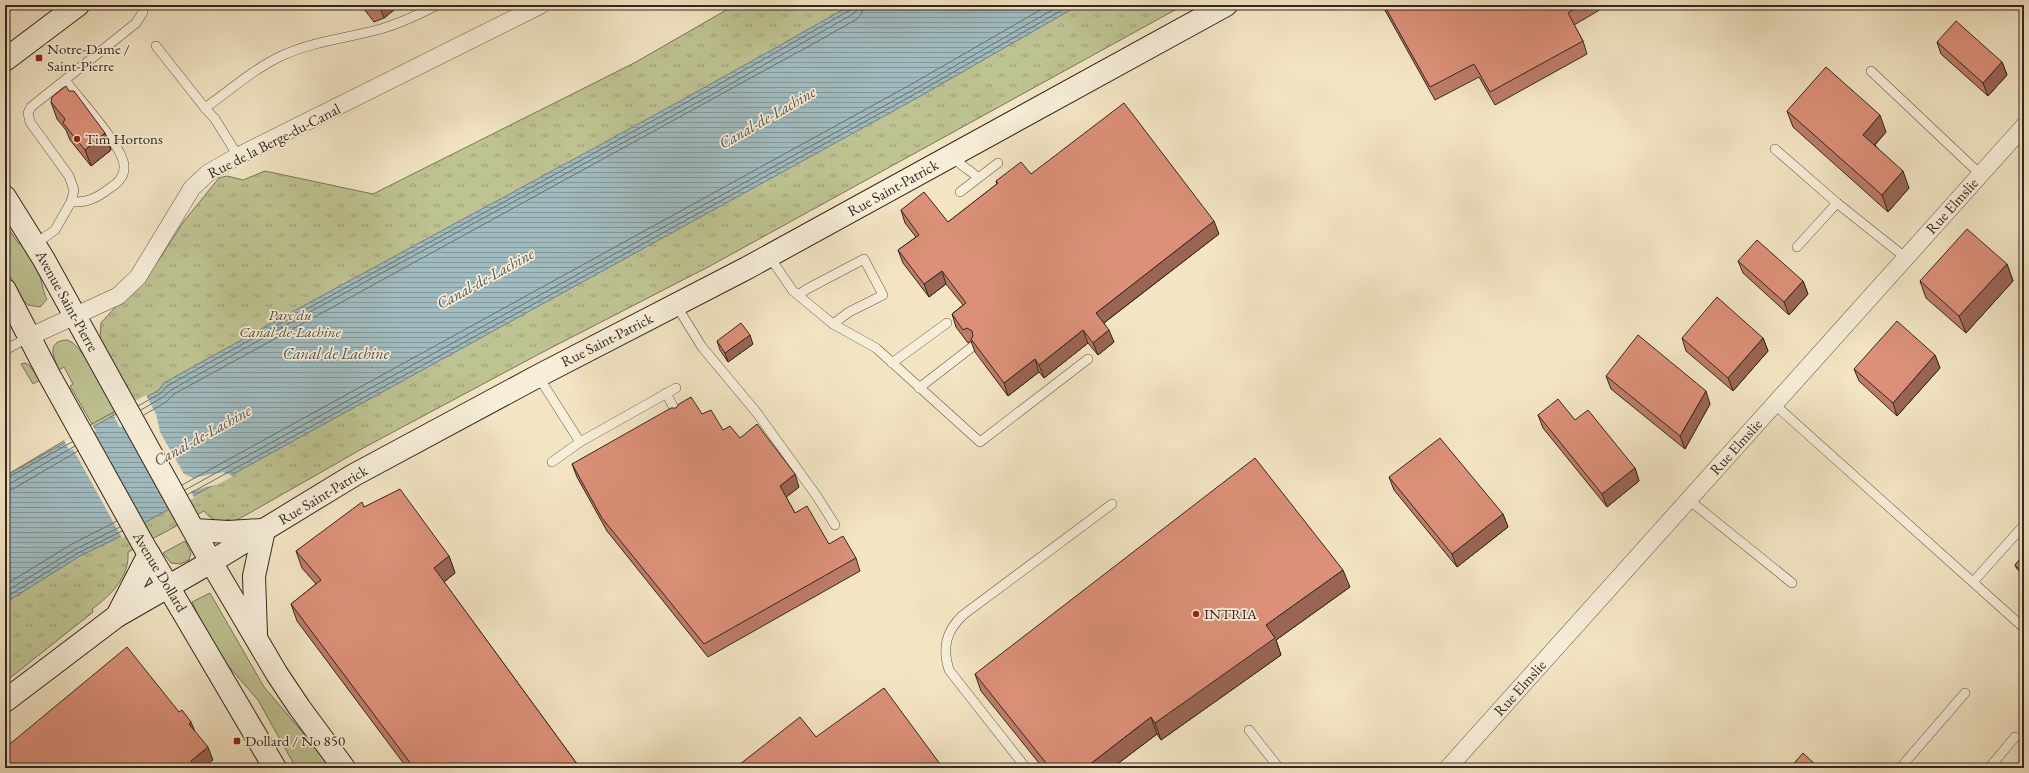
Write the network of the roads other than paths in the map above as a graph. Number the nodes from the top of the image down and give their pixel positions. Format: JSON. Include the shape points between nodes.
{"nodes":[{"id":1,"x":78,"y":5,"type":"edge"},
{"id":2,"x":142,"y":5,"type":"edge"},
{"id":3,"x":437,"y":5,"type":"edge"},
{"id":4,"x":1226,"y":5,"type":"edge"},
{"id":5,"x":530,"y":7,"type":"edge"},
{"id":6,"x":156,"y":46,"type":"dead end"},
{"id":7,"x":5,"y":60,"type":"edge"},
{"id":8,"x":1871,"y":71,"type":"dead end"},
{"id":9,"x":64,"y":80,"type":"junction"},
{"id":10,"x":206,"y":108,"type":"junction"},
{"id":11,"x":2024,"y":126,"type":"edge"},
{"id":12,"x":1775,"y":149,"type":"dead end"},
{"id":13,"x":238,"y":156,"type":"junction"},
{"id":14,"x":952,"y":156,"type":"junction"},
{"id":15,"x":998,"y":163,"type":"dead end"},
{"id":16,"x":1980,"y":174,"type":"junction"},
{"id":17,"x":978,"y":178,"type":"junction"},
{"id":18,"x":960,"y":192,"type":"dead end"},
{"id":19,"x":5,"y":197,"type":"edge"},
{"id":20,"x":71,"y":202,"type":"junction"},
{"id":21,"x":1837,"y":203,"type":"junction"},
{"id":22,"x":35,"y":244,"type":"junction"},
{"id":23,"x":1797,"y":248,"type":"dead end"},
{"id":24,"x":769,"y":256,"type":"junction"},
{"id":25,"x":1906,"y":258,"type":"junction"},
{"id":26,"x":5,"y":290,"type":"edge"},
{"id":27,"x":798,"y":295,"type":"junction"},
{"id":28,"x":676,"y":305,"type":"junction"},
{"id":29,"x":75,"y":316,"type":"junction"},
{"id":30,"x":947,"y":323,"type":"dead end"},
{"id":31,"x":833,"y":324,"type":"junction"},
{"id":32,"x":29,"y":337,"type":"junction"},
{"id":33,"x":972,"y":348,"type":"edge"},
{"id":34,"x":5,"y":350,"type":"edge"},
{"id":35,"x":1088,"y":359,"type":"dead end"},
{"id":36,"x":892,"y":363,"type":"junction"},
{"id":37,"x":538,"y":376,"type":"junction"},
{"id":38,"x":676,"y":388,"type":"dead end"},
{"id":39,"x":919,"y":388,"type":"junction"},
{"id":40,"x":666,"y":393,"type":"junction"},
{"id":41,"x":1774,"y":404,"type":"junction"},
{"id":42,"x":678,"y":416,"type":"edge"},
{"id":43,"x":580,"y":442,"type":"junction"},
{"id":44,"x":552,"y":462,"type":"dead end"},
{"id":45,"x":1689,"y":500,"type":"junction"},
{"id":46,"x":1112,"y":504,"type":"dead end"},
{"id":47,"x":191,"y":524,"type":"junction"},
{"id":48,"x":835,"y":525,"type":"dead end"},
{"id":49,"x":2024,"y":525,"type":"edge"},
{"id":50,"x":264,"y":530,"type":"junction"},
{"id":51,"x":146,"y":549,"type":"junction"},
{"id":52,"x":212,"y":562,"type":"junction"},
{"id":53,"x":1973,"y":582,"type":"junction"},
{"id":54,"x":1792,"y":583,"type":"dead end"},
{"id":55,"x":168,"y":587,"type":"junction"},
{"id":56,"x":117,"y":616,"type":"junction"},
{"id":57,"x":2024,"y":628,"type":"edge"},
{"id":58,"x":256,"y":639,"type":"junction"},
{"id":59,"x":1965,"y":693,"type":"dead end"},
{"id":60,"x":5,"y":701,"type":"edge"},
{"id":61,"x":1249,"y":730,"type":"dead end"},
{"id":62,"x":2015,"y":737,"type":"dead end"},
{"id":63,"x":1901,"y":767,"type":"dead end"},
{"id":64,"x":275,"y":768,"type":"edge"},
{"id":65,"x":344,"y":768,"type":"edge"},
{"id":66,"x":1026,"y":768,"type":"edge"},
{"id":67,"x":1279,"y":768,"type":"edge"},
{"id":68,"x":1448,"y":768,"type":"edge"},
{"id":69,"x":1989,"y":768,"type":"edge"}],
"edges":[{"from":1,"to":7,"type":"main road"},
{"from":2,"to":9,"type":"lane","via":[[143,12],[136,23]]},
{"from":3,"to":10,"type":"lane","via":[[383,28],[280,56]]},
{"from":4,"to":14,"type":"main road","name":"Rue Saint-Patrick"},
{"from":5,"to":13,"type":"street","name":"Rue de la Berge-du-Canal"},
{"from":6,"to":10,"type":"lane"},
{"from":8,"to":16,"type":"lane"},
{"from":9,"to":20,"type":"lane","via":[[32,107],[28,118],[73,182]]},
{"from":9,"to":20,"type":"lane","via":[[115,144],[123,156],[124,165],[120,180],[101,195],[86,202]]},
{"from":10,"to":13,"type":"lane"},
{"from":11,"to":16,"type":"street","name":"Rue Elmslie"},
{"from":12,"to":21,"type":"lane"},
{"from":13,"to":29,"type":"street","name":"Rue de la Berge-du-Canal","via":[[208,174],[186,194],[138,277],[130,285],[118,296]]},
{"from":14,"to":17,"type":"lane"},
{"from":14,"to":24,"type":"main road","name":"Rue Saint-Patrick"},
{"from":15,"to":17,"type":"lane"},
{"from":16,"to":25,"type":"street","name":"Rue Elmslie"},
{"from":17,"to":18,"type":"lane"},
{"from":19,"to":22,"type":"main road","name":"Avenue Saint-Pierre"},
{"from":20,"to":22,"type":"lane","via":[[51,234]]},
{"from":21,"to":23,"type":"lane"},
{"from":21,"to":25,"type":"lane"},
{"from":22,"to":29,"type":"main road","name":"Avenue Saint-Pierre"},
{"from":24,"to":27,"type":"lane","via":[[786,283]]},
{"from":24,"to":28,"type":"main road","name":"Rue Saint-Patrick"},
{"from":25,"to":41,"type":"street","name":"Rue Elmslie"},
{"from":26,"to":32,"type":"main road"},
{"from":27,"to":31,"type":"lane"},
{"from":27,"to":31,"type":"lane","via":[[864,259],[883,295],[849,312]]},
{"from":28,"to":37,"type":"main road","name":"Rue Saint-Patrick"},
{"from":28,"to":48,"type":"lane","via":[[702,347],[757,413]]},
{"from":29,"to":32,"type":"street","name":"Rue de la Berge-du-Canal"},
{"from":29,"to":47,"type":"main road","name":"Avenue Saint-Pierre"},
{"from":30,"to":36,"type":"lane"},
{"from":31,"to":36,"type":"lane","via":[[876,348]]},
{"from":32,"to":34,"type":"lane"},
{"from":32,"to":51,"type":"main road","name":"Avenue Dollard"},
{"from":33,"to":39,"type":"lane"},
{"from":35,"to":39,"type":"lane","via":[[980,442]]},
{"from":36,"to":39,"type":"lane"},
{"from":37,"to":43,"type":"lane"},
{"from":37,"to":50,"type":"main road","name":"Rue Saint-Patrick","via":[[354,475]]},
{"from":38,"to":40,"type":"lane"},
{"from":40,"to":42,"type":"lane"},
{"from":40,"to":43,"type":"lane"},
{"from":41,"to":45,"type":"street","name":"Rue Elmslie"},
{"from":41,"to":53,"type":"lane"},
{"from":43,"to":44,"type":"lane"},
{"from":45,"to":54,"type":"lane"},
{"from":45,"to":68,"type":"street","name":"Rue Elmslie"},
{"from":46,"to":66,"type":"lane","via":[[963,615],[949,632],[945,658],[949,670]]},
{"from":47,"to":50,"type":"main road","via":[[228,532]]},
{"from":47,"to":52,"type":"main road"},
{"from":49,"to":53,"type":"lane"},
{"from":50,"to":52,"type":"main road","name":"Rue Saint-Patrick"},
{"from":50,"to":58,"type":"main road","via":[[254,576]]},
{"from":51,"to":55,"type":"main road","name":"Avenue Dollard"},
{"from":51,"to":56,"type":"main road"},
{"from":52,"to":55,"type":"main road","name":"Rue Saint-Patrick"},
{"from":52,"to":58,"type":"main road"},
{"from":53,"to":57,"type":"lane"},
{"from":55,"to":56,"type":"main road","name":"Rue Saint-Patrick"},
{"from":55,"to":64,"type":"main road","name":"Avenue Dollard"},
{"from":56,"to":60,"type":"main road","name":"Rue Saint-Patrick"},
{"from":58,"to":65,"type":"main road","via":[[287,690]]},
{"from":59,"to":63,"type":"lane"},
{"from":61,"to":67,"type":"lane"},
{"from":62,"to":69,"type":"lane"}]}
